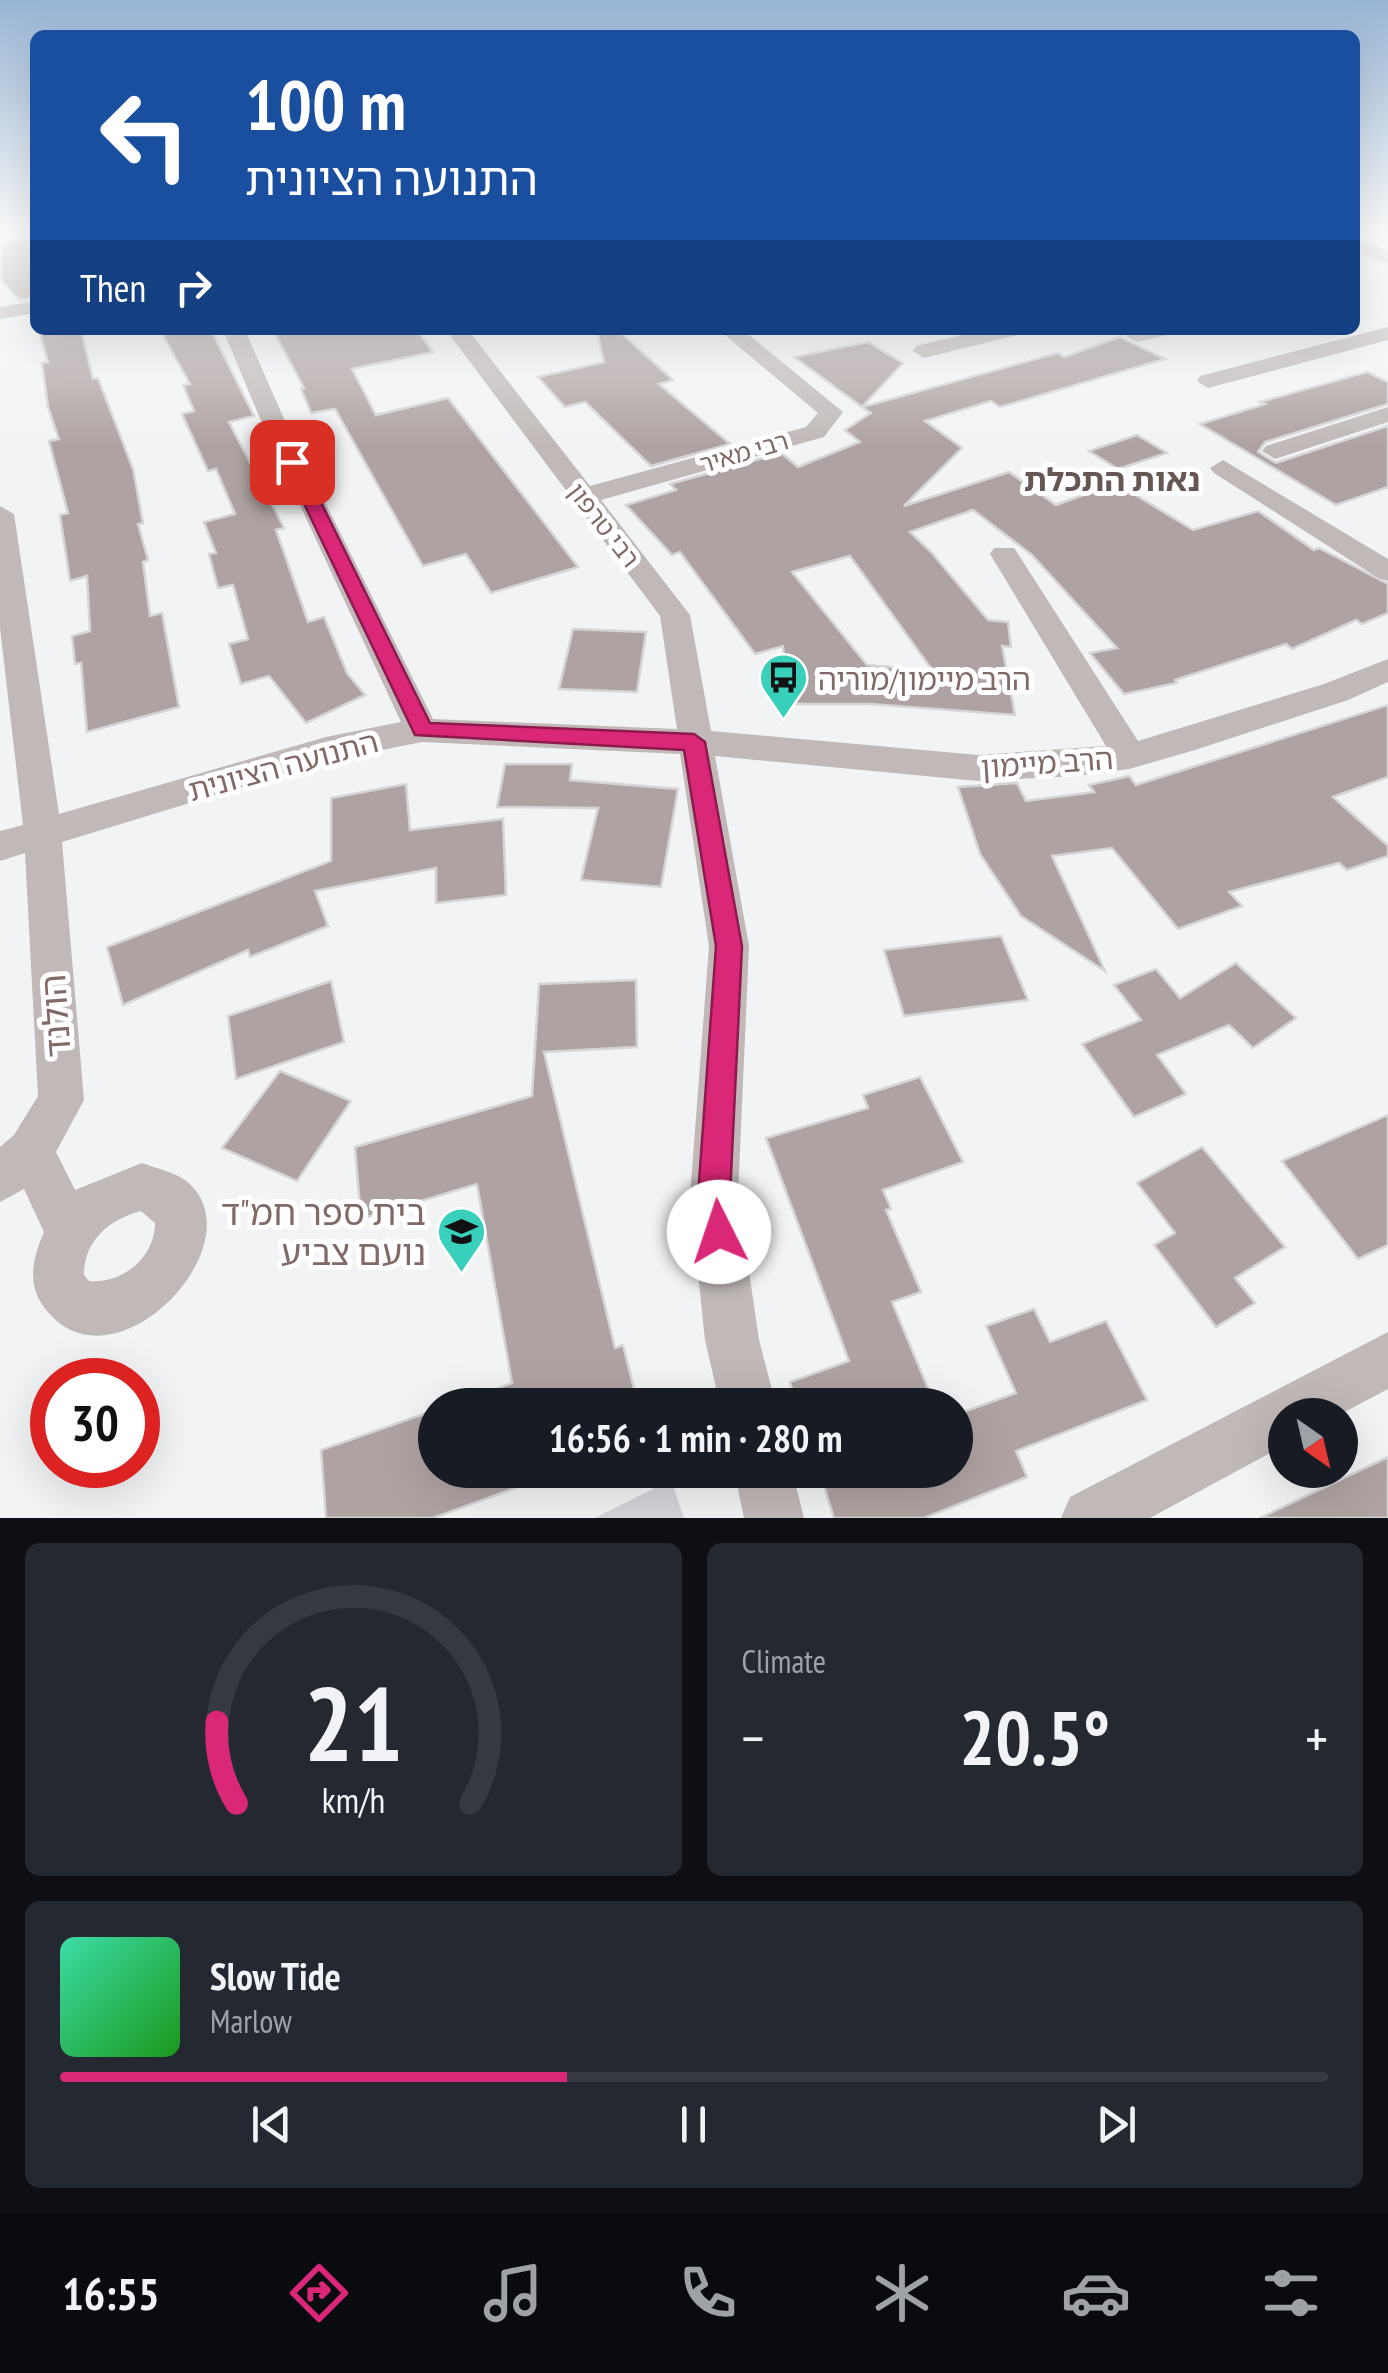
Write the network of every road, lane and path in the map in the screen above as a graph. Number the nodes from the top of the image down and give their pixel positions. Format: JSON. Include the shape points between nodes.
{"nodes":[{"id":1,"x":30,"y":307,"type":"edge"},
{"id":2,"x":0,"y":313,"type":"edge"},
{"id":3,"x":1388,"y":333,"type":"edge"},
{"id":4,"x":236,"y":335,"type":"edge"},
{"id":5,"x":462,"y":335,"type":"edge"},
{"id":6,"x":736,"y":335,"type":"edge"},
{"id":7,"x":989,"y":335,"type":"edge"},
{"id":8,"x":924,"y":351,"type":"dead end"},
{"id":9,"x":1208,"y":381,"type":"dead end"},
{"id":10,"x":1388,"y":414,"type":"edge"},
{"id":11,"x":1275,"y":450,"type":"dead end"},
{"id":12,"x":1223,"y":468,"type":"dead end"},
{"id":13,"x":582,"y":497,"type":"junction"},
{"id":14,"x":0,"y":514,"type":"edge"},
{"id":15,"x":1004,"y":554,"type":"dead end"},
{"id":16,"x":1388,"y":572,"type":"edge"},
{"id":17,"x":6,"y":626,"type":"edge"},
{"id":18,"x":1388,"y":670,"type":"edge"},
{"id":19,"x":422,"y":730,"type":"junction"},
{"id":20,"x":694,"y":742,"type":"junction"},
{"id":21,"x":1129,"y":756,"type":"junction"},
{"id":22,"x":42,"y":832,"type":"junction"},
{"id":23,"x":0,"y":846,"type":"edge"},
{"id":24,"x":16,"y":1164,"type":"edge"},
{"id":25,"x":69,"y":1232,"type":"dead end"},
{"id":26,"x":1388,"y":1359,"type":"edge"},
{"id":27,"x":744,"y":1388,"type":"edge"},
{"id":28,"x":767,"y":1488,"type":"edge"},
{"id":29,"x":774,"y":1518,"type":"edge"},
{"id":30,"x":1091,"y":1518,"type":"edge"}],
"edges":[{"from":1,"to":2,"type":"street"},
{"from":3,"to":9,"type":"street"},
{"from":4,"to":19,"type":"street"},
{"from":5,"to":13,"type":"street","name":"רבי טרפון"},
{"from":6,"to":13,"type":"street","name":"רבי מאיר","via":[[830,412],[815,432]]},
{"from":7,"to":8,"type":"street"},
{"from":10,"to":11,"type":"street"},
{"from":12,"to":16,"type":"street"},
{"from":13,"to":20,"type":"street","name":"רבי טרפון","via":[[675,615]]},
{"from":14,"to":17,"type":"street","name":"הולנד"},
{"from":15,"to":21,"type":"street"},
{"from":17,"to":22,"type":"street","name":"הולנד"},
{"from":18,"to":21,"type":"street","name":"הרב מיימון"},
{"from":19,"to":20,"type":"street","name":"התנועה הציונית"},
{"from":19,"to":22,"type":"street","name":"התנועה הציונית","via":[[326,749]]},
{"from":20,"to":21,"type":"street","name":"הרב מיימון","via":[[978,768]]},
{"from":20,"to":27,"type":"street","name":"רבי טרפון","via":[[729,946],[714,1196]]},
{"from":22,"to":23,"type":"street","name":"התנועה הציונית"},
{"from":22,"to":24,"type":"street","name":"הולנד","via":[[61,1100]]},
{"from":24,"to":25,"type":"street"},
{"from":26,"to":30,"type":"street"},
{"from":28,"to":29,"type":"street"}]}
